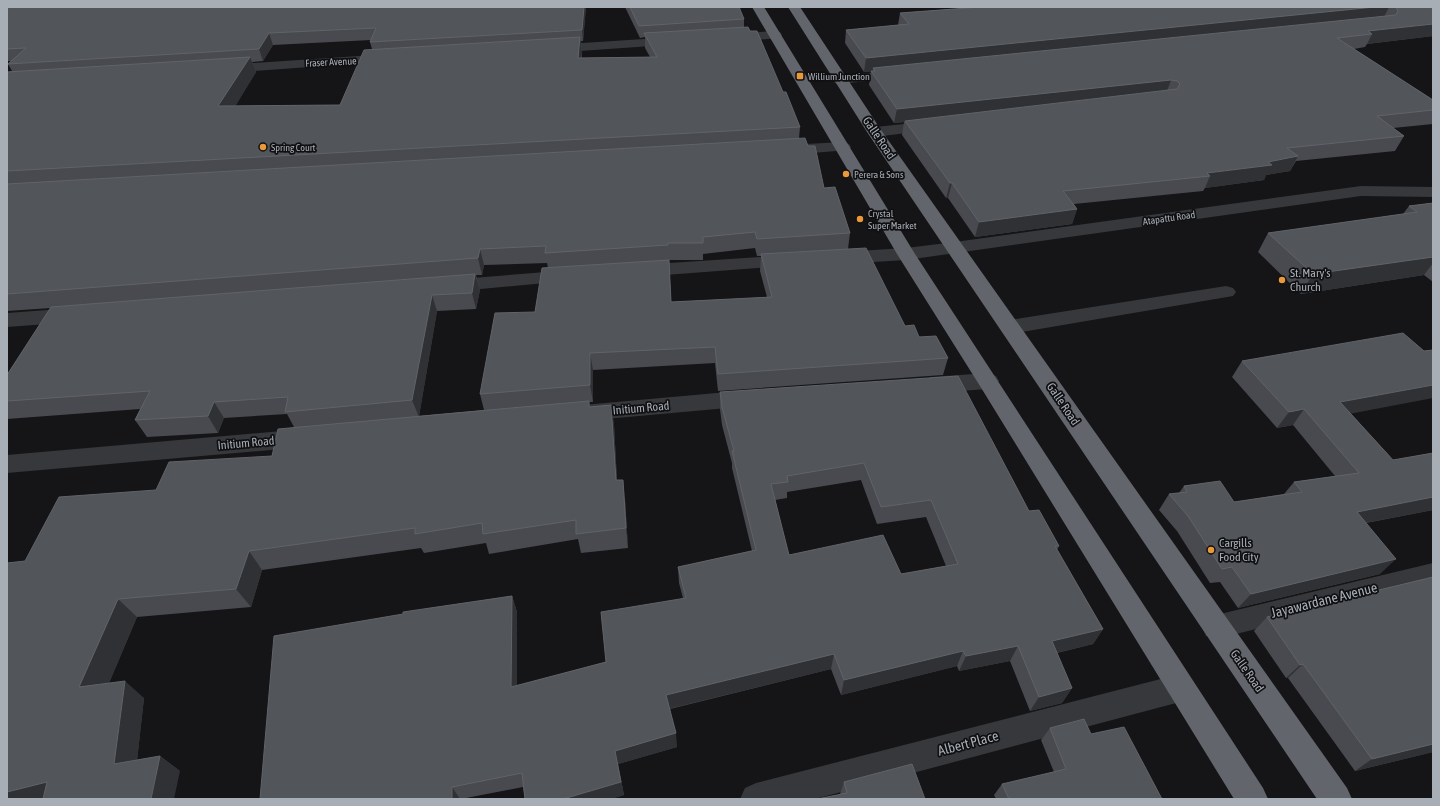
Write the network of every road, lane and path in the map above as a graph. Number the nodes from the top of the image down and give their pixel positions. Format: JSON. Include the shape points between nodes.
{"nodes":[{"id":1,"x":758,"y":7,"type":"edge"},
{"id":2,"x":794,"y":7,"type":"edge"},
{"id":3,"x":775,"y":35,"type":"junction"},
{"id":4,"x":719,"y":38,"type":"edge"},
{"id":5,"x":687,"y":40,"type":"edge"},
{"id":6,"x":535,"y":50,"type":"edge"},
{"id":7,"x":400,"y":58,"type":"edge"},
{"id":8,"x":210,"y":69,"type":"edge"},
{"id":9,"x":916,"y":72,"type":"edge"},
{"id":10,"x":840,"y":80,"type":"junction"},
{"id":11,"x":946,"y":124,"type":"edge"},
{"id":12,"x":875,"y":132,"type":"junction"},
{"id":13,"x":843,"y":147,"type":"junction"},
{"id":14,"x":772,"y":151,"type":"edge"},
{"id":15,"x":1433,"y":192,"type":"edge"},
{"id":16,"x":956,"y":248,"type":"junction"},
{"id":17,"x":906,"y":254,"type":"junction"},
{"id":18,"x":828,"y":259,"type":"edge"},
{"id":19,"x":804,"y":260,"type":"edge"},
{"id":20,"x":624,"y":272,"type":"edge"},
{"id":21,"x":585,"y":275,"type":"edge"},
{"id":22,"x":427,"y":287,"type":"edge"},
{"id":23,"x":1226,"y":292,"type":"dead end"},
{"id":24,"x":94,"y":313,"type":"edge"},
{"id":25,"x":7,"y":320,"type":"edge"},
{"id":26,"x":1010,"y":327,"type":"junction"},
{"id":27,"x":988,"y":381,"type":"junction"},
{"id":28,"x":910,"y":386,"type":"edge"},
{"id":29,"x":769,"y":396,"type":"edge"},
{"id":30,"x":562,"y":415,"type":"edge"},
{"id":31,"x":324,"y":436,"type":"edge"},
{"id":32,"x":7,"y":464,"type":"edge"},
{"id":33,"x":1433,"y":574,"type":"edge"},
{"id":34,"x":1216,"y":627,"type":"junction"},
{"id":35,"x":1180,"y":688,"type":"junction"},
{"id":36,"x":756,"y":799,"type":"edge"},
{"id":37,"x":1252,"y":799,"type":"edge"},
{"id":38,"x":1336,"y":799,"type":"edge"}],
"edges":[{"from":1,"to":3,"type":"highway"},
{"from":2,"to":10,"type":"highway","name":"Galle Road"},
{"from":3,"to":4,"type":"street"},
{"from":3,"to":13,"type":"highway"},
{"from":5,"to":6,"type":"street"},
{"from":7,"to":8,"type":"street","name":"Fraser Avenue"},
{"from":9,"to":10,"type":"street"},
{"from":10,"to":12,"type":"highway","name":"Galle Road"},
{"from":11,"to":12,"type":"street"},
{"from":12,"to":16,"type":"highway","name":"Galle Road"},
{"from":13,"to":14,"type":"street"},
{"from":13,"to":17,"type":"highway"},
{"from":15,"to":16,"type":"street","name":"Atapattu Road","via":[[1361,191]]},
{"from":16,"to":17,"type":"street","name":"Atapattu Road"},
{"from":16,"to":26,"type":"highway","name":"Galle Road"},
{"from":17,"to":18,"type":"street","name":"Atapattu Road"},
{"from":17,"to":27,"type":"highway"},
{"from":19,"to":20,"type":"street"},
{"from":21,"to":22,"type":"street"},
{"from":23,"to":26,"type":"street"},
{"from":24,"to":25,"type":"street"},
{"from":26,"to":34,"type":"highway","name":"Galle Road"},
{"from":27,"to":28,"type":"street"},
{"from":27,"to":35,"type":"highway"},
{"from":29,"to":30,"type":"street","name":"Initium Road"},
{"from":31,"to":32,"type":"street","name":"Initium Road"},
{"from":33,"to":34,"type":"street","name":"Jayawardane Avenue"},
{"from":34,"to":38,"type":"highway","name":"Galle Road"},
{"from":35,"to":36,"type":"street","name":"Albert Place"},
{"from":35,"to":37,"type":"highway"}]}
